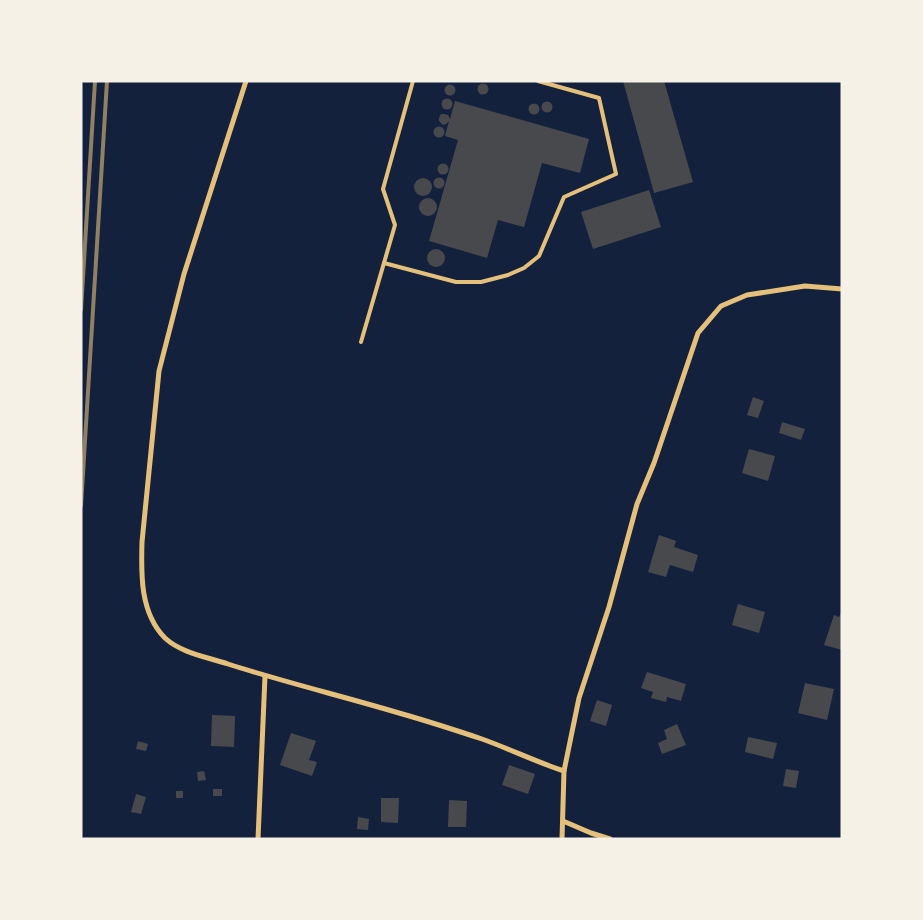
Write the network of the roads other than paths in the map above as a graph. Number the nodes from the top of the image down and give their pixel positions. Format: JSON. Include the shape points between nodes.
{"nodes":[{"id":1,"x":246,"y":81,"type":"edge"},
{"id":2,"x":413,"y":81,"type":"edge"},
{"id":3,"x":538,"y":81,"type":"edge"},
{"id":4,"x":384,"y":263,"type":"junction"},
{"id":5,"x":842,"y":289,"type":"edge"},
{"id":6,"x":361,"y":342,"type":"dead end"},
{"id":7,"x":265,"y":676,"type":"junction"},
{"id":8,"x":564,"y":771,"type":"junction"},
{"id":9,"x":563,"y":820,"type":"junction"},
{"id":10,"x":258,"y":839,"type":"edge"},
{"id":11,"x":562,"y":839,"type":"edge"},
{"id":12,"x":610,"y":839,"type":"edge"}],
"edges":[{"from":1,"to":7,"type":"street","via":[[184,274],[159,371],[142,564],[147,611],[164,637],[188,652]]},
{"from":2,"to":4,"type":"lane","via":[[383,189],[395,225]]},
{"from":3,"to":4,"type":"lane","via":[[599,98],[616,174],[564,197],[539,256],[508,275],[482,282],[456,282]]},
{"from":4,"to":6,"type":"lane"},
{"from":5,"to":8,"type":"street","via":[[805,286],[747,294],[721,306],[698,334],[638,504],[580,698]]},
{"from":7,"to":8,"type":"street","via":[[400,713]]},
{"from":7,"to":10,"type":"street"},
{"from":8,"to":9,"type":"street"},
{"from":9,"to":11,"type":"street"},
{"from":9,"to":12,"type":"street"}]}
